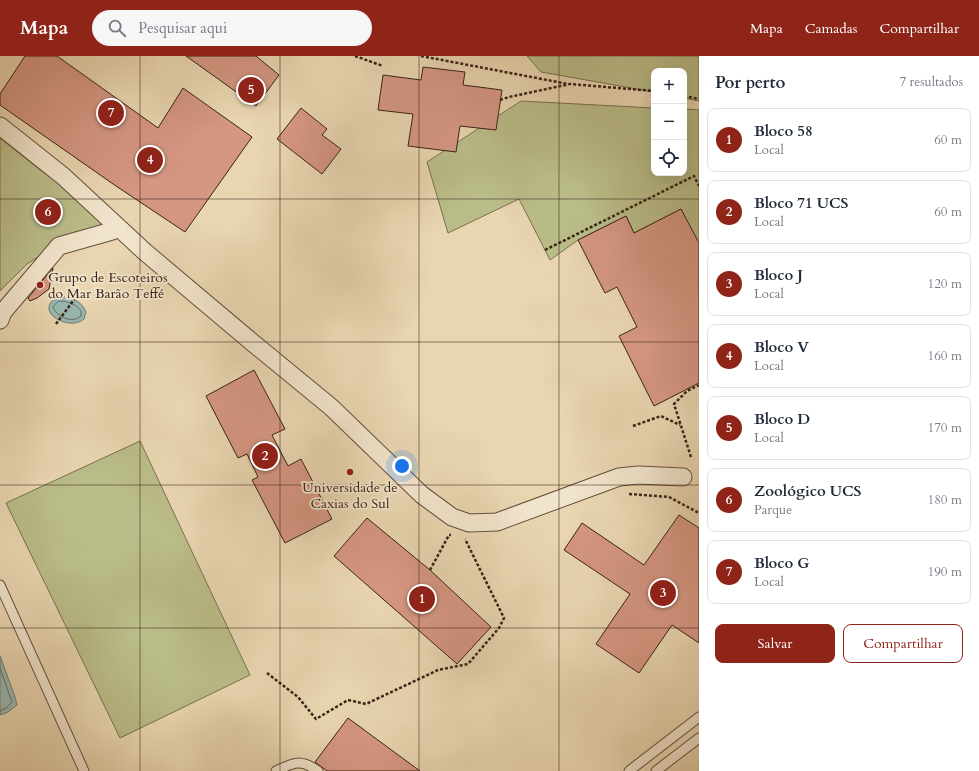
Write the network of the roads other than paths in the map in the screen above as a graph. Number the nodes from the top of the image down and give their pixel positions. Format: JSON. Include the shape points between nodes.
{"nodes":[{"id":1,"x":0,"y":126,"type":"edge"},
{"id":2,"x":119,"y":228,"type":"junction"},
{"id":3,"x":0,"y":320,"type":"edge"},
{"id":4,"x":683,"y":477,"type":"dead end"},
{"id":5,"x":0,"y":585,"type":"edge"},
{"id":6,"x":699,"y":717,"type":"edge"},
{"id":7,"x":699,"y":738,"type":"edge"},
{"id":8,"x":84,"y":771,"type":"edge"},
{"id":9,"x":276,"y":771,"type":"edge"},
{"id":10,"x":318,"y":771,"type":"edge"},
{"id":11,"x":629,"y":771,"type":"edge"},
{"id":12,"x":656,"y":771,"type":"edge"}],
"edges":[{"from":1,"to":2,"type":"street","via":[[63,176]]},
{"from":2,"to":3,"type":"street","via":[[59,246],[3,312]]},
{"from":2,"to":4,"type":"street","via":[[253,344],[331,407],[422,495],[452,517],[469,523],[497,522],[618,477]]},
{"from":5,"to":8,"type":"lane"},
{"from":6,"to":11,"type":"lane"},
{"from":7,"to":12,"type":"lane"},
{"from":9,"to":10,"type":"lane","via":[[296,762],[309,764]]}]}
